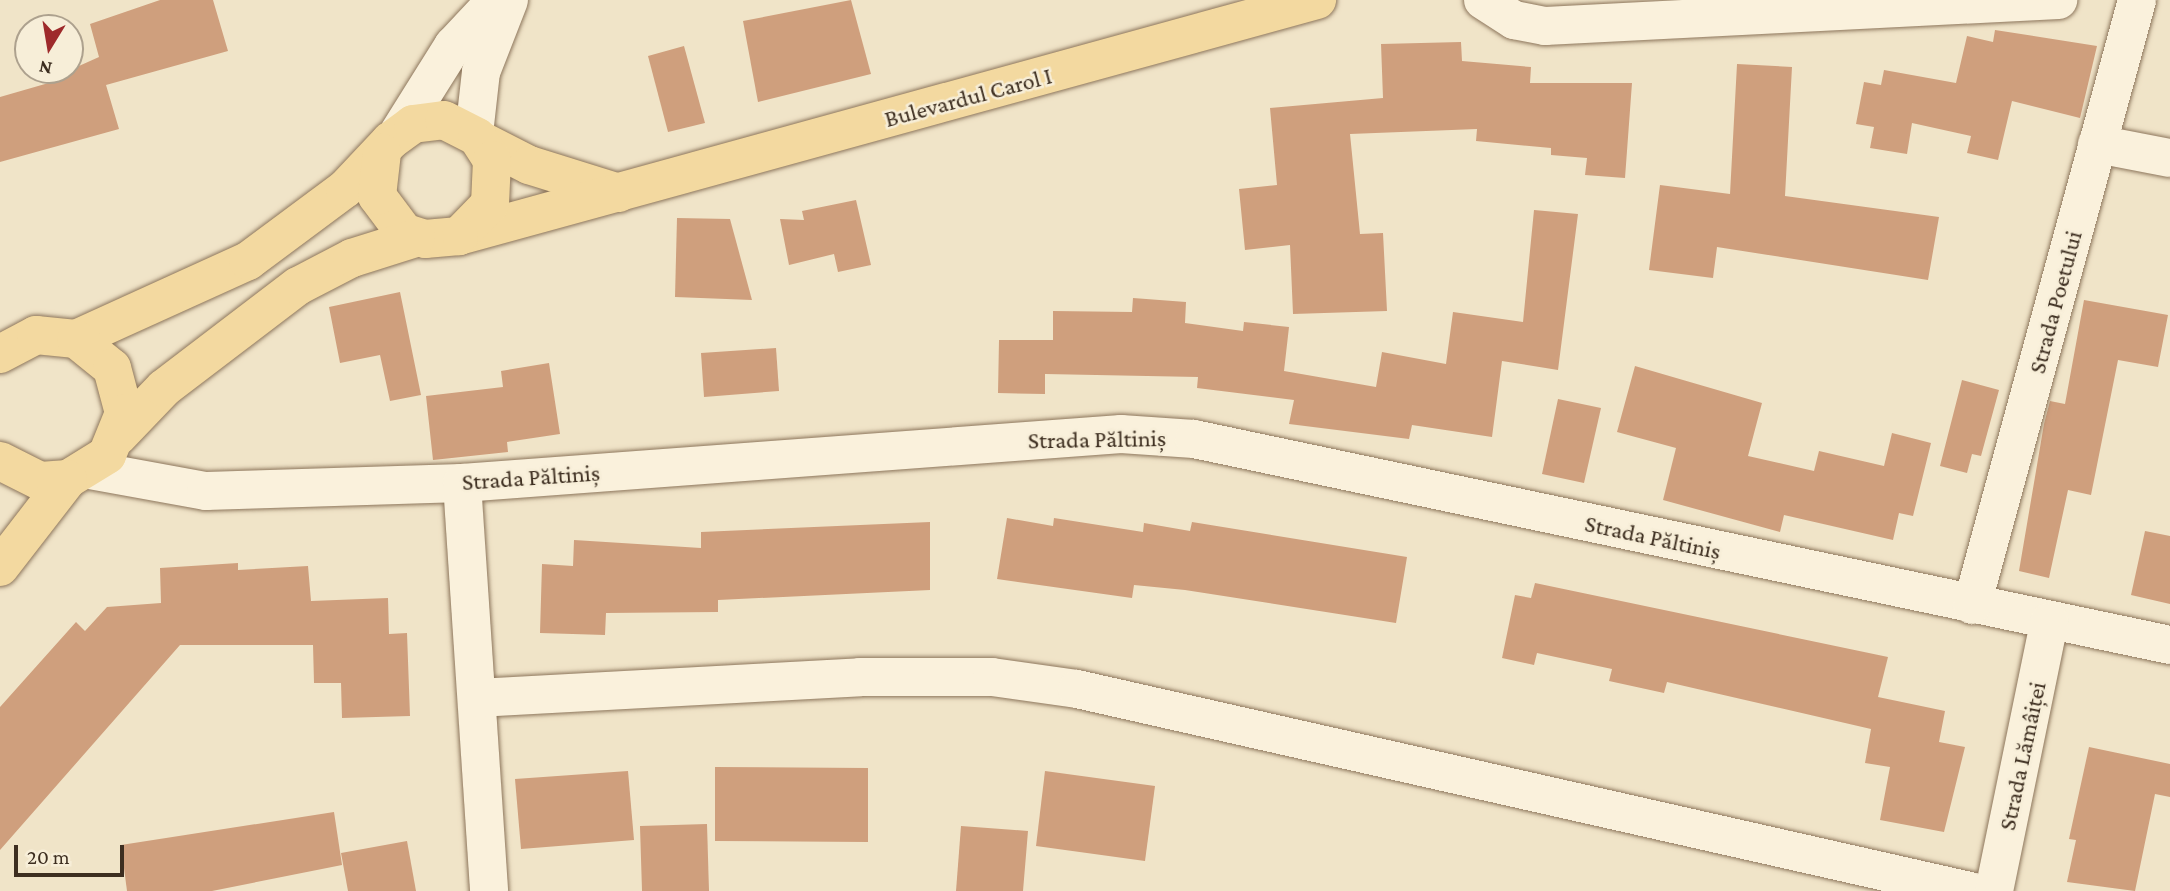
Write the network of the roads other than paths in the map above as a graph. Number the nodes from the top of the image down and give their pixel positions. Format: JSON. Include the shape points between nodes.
{"nodes":[{"id":1,"x":496,"y":0,"type":"edge"},
{"id":2,"x":509,"y":0,"type":"edge"},
{"id":3,"x":1317,"y":0,"type":"edge"},
{"id":4,"x":1483,"y":0,"type":"edge"},
{"id":5,"x":2059,"y":0,"type":"edge"},
{"id":6,"x":2137,"y":0,"type":"edge"},
{"id":7,"x":1968,"y":1,"type":"edge"},
{"id":8,"x":477,"y":137,"type":"junction"},
{"id":9,"x":390,"y":142,"type":"junction"},
{"id":10,"x":2097,"y":144,"type":"junction"},
{"id":11,"x":2170,"y":158,"type":"edge"},
{"id":12,"x":619,"y":193,"type":"junction"},
{"id":13,"x":459,"y":236,"type":"junction"},
{"id":14,"x":416,"y":238,"type":"junction"},
{"id":15,"x":76,"y":339,"type":"junction"},
{"id":16,"x":6,"y":347,"type":"edge"},
{"id":17,"x":118,"y":436,"type":"junction"},
{"id":18,"x":0,"y":461,"type":"edge"},
{"id":19,"x":79,"y":475,"type":"junction"},
{"id":20,"x":462,"y":483,"type":"junction"},
{"id":21,"x":0,"y":567,"type":"edge"},
{"id":22,"x":1972,"y":605,"type":"junction"},
{"id":23,"x":2049,"y":622,"type":"junction"},
{"id":24,"x":2170,"y":645,"type":"edge"},
{"id":25,"x":477,"y":698,"type":"junction"},
{"id":26,"x":489,"y":891,"type":"edge"},
{"id":27,"x":1970,"y":891,"type":"edge"},
{"id":28,"x":1994,"y":891,"type":"edge"}],
"edges":[{"from":1,"to":9,"type":"street","via":[[453,46]]},
{"from":2,"to":8,"type":"street","via":[[481,72]]},
{"from":3,"to":12,"type":"main road","name":"Bulevardul Carol I"},
{"from":4,"to":7,"type":"street","via":[[1514,20],[1545,26]]},
{"from":5,"to":7,"type":"street"},
{"from":6,"to":10,"type":"street","name":"Strada Poetului"},
{"from":8,"to":9,"type":"main road","via":[[444,120]]},
{"from":8,"to":12,"type":"main road","via":[[529,165]]},
{"from":8,"to":13,"type":"main road","via":[[496,182],[478,223]]},
{"from":9,"to":14,"type":"main road","via":[[377,196],[395,225]]},
{"from":9,"to":15,"type":"main road","via":[[345,188],[248,261]]},
{"from":10,"to":11,"type":"street"},
{"from":10,"to":22,"type":"street","name":"Strada Poetului"},
{"from":12,"to":13,"type":"main road","name":"Bulevardul Carol I"},
{"from":13,"to":14,"type":"main road"},
{"from":14,"to":17,"type":"main road","via":[[298,286],[164,388]]},
{"from":15,"to":16,"type":"main road","via":[[57,334]]},
{"from":15,"to":17,"type":"main road","via":[[113,368],[124,414]]},
{"from":17,"to":19,"type":"main road"},
{"from":18,"to":19,"type":"main road","via":[[40,481]]},
{"from":19,"to":20,"type":"street","name":"Strada Păltiniș","via":[[206,491]]},
{"from":19,"to":21,"type":"main road"},
{"from":20,"to":22,"type":"street","name":"Strada Păltiniș","via":[[993,441],[1121,434],[1194,439]]},
{"from":20,"to":25,"type":"street"},
{"from":22,"to":23,"type":"street","name":"Strada Păltiniș"},
{"from":23,"to":24,"type":"street","name":"Strada Păltiniș"},
{"from":23,"to":28,"type":"street","name":"Strada Lămâiței"},
{"from":25,"to":26,"type":"street"},
{"from":25,"to":27,"type":"street","via":[[860,677],[992,677],[1076,689]]}]}
